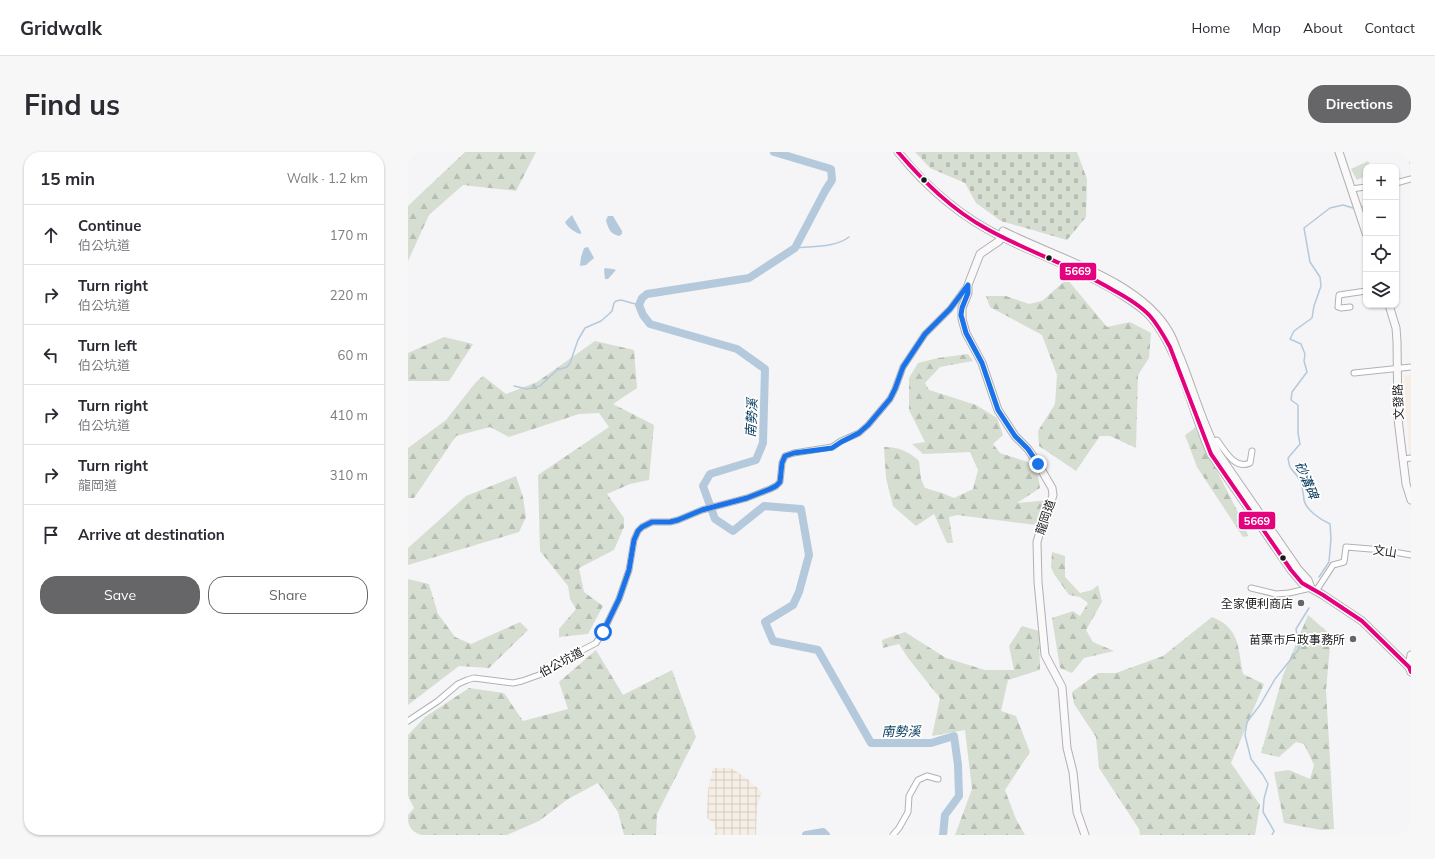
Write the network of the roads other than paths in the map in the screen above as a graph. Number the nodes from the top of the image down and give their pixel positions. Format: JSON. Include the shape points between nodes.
{"nodes":[{"id":1,"x":898,"y":152,"type":"edge"},
{"id":2,"x":903,"y":152,"type":"edge"},
{"id":3,"x":1339,"y":152,"type":"edge"},
{"id":4,"x":1411,"y":178,"type":"edge"},
{"id":5,"x":1399,"y":182,"type":"edge"},
{"id":6,"x":1363,"y":187,"type":"edge"},
{"id":7,"x":1351,"y":189,"type":"junction"},
{"id":8,"x":1363,"y":225,"type":"edge"},
{"id":9,"x":1004,"y":235,"type":"junction"},
{"id":10,"x":968,"y":285,"type":"junction"},
{"id":11,"x":1363,"y":291,"type":"edge"},
{"id":12,"x":1350,"y":307,"type":"dead end"},
{"id":13,"x":1390,"y":308,"type":"edge"},
{"id":14,"x":1411,"y":367,"type":"edge"},
{"id":15,"x":1398,"y":368,"type":"junction"},
{"id":16,"x":1354,"y":372,"type":"dead end"},
{"id":17,"x":1190,"y":392,"type":"junction"},
{"id":18,"x":1212,"y":442,"type":"junction"},
{"id":19,"x":1252,"y":451,"type":"dead end"},
{"id":20,"x":1407,"y":459,"type":"edge"},
{"id":21,"x":1242,"y":493,"type":"junction"},
{"id":22,"x":1411,"y":500,"type":"edge"},
{"id":23,"x":1411,"y":555,"type":"edge"},
{"id":24,"x":1251,"y":588,"type":"dead end"},
{"id":25,"x":1314,"y":589,"type":"junction"},
{"id":26,"x":1411,"y":655,"type":"edge"},
{"id":27,"x":1410,"y":669,"type":"edge"},
{"id":28,"x":408,"y":721,"type":"edge"},
{"id":29,"x":938,"y":779,"type":"dead end"},
{"id":30,"x":893,"y":835,"type":"edge"},
{"id":31,"x":1085,"y":835,"type":"edge"}],
"edges":[{"from":1,"to":9,"type":"street","via":[[910,167],[964,216]]},
{"from":2,"to":9,"type":"street","via":[[961,208]]},
{"from":3,"to":7,"type":"street"},
{"from":4,"to":5,"type":"street"},
{"from":6,"to":7,"type":"street"},
{"from":7,"to":8,"type":"street"},
{"from":9,"to":10,"type":"street","name":"龍岡道","via":[[980,254]]},
{"from":9,"to":17,"type":"street","via":[[1088,272],[1134,299],[1160,329]]},
{"from":10,"to":28,"type":"street","name":"伯公坑道","via":[[921,340],[903,367],[890,399],[859,433],[832,448],[785,456],[780,482],[776,486],[747,498],[670,522],[652,522],[642,527],[634,540],[629,570],[619,599],[596,643],[550,671],[522,681],[514,683],[474,678],[467,680]]},
{"from":10,"to":31,"type":"street","name":"龍岡道","via":[[968,293],[962,308],[966,333],[982,363],[998,410],[1015,436],[1035,459],[1052,488],[1053,496],[1037,542],[1038,582],[1045,655],[1062,687],[1067,748],[1073,772],[1077,812]]},
{"from":11,"to":12,"type":"street","via":[[1339,295],[1338,307]]},
{"from":13,"to":15,"type":"street","name":"文發路","via":[[1396,328]]},
{"from":14,"to":15,"type":"street"},
{"from":15,"to":16,"type":"street"},
{"from":15,"to":20,"type":"street","name":"文發路","via":[[1398,419]]},
{"from":17,"to":18,"type":"street"},
{"from":17,"to":21,"type":"street","via":[[1211,454]]},
{"from":18,"to":19,"type":"street","via":[[1217,440],[1240,465],[1250,463]]},
{"from":18,"to":21,"type":"street"},
{"from":20,"to":22,"type":"street","name":"文發路","via":[[1406,484]]},
{"from":21,"to":25,"type":"street","via":[[1291,570],[1302,583]]},
{"from":23,"to":25,"type":"street","name":"文山","via":[[1346,547],[1344,562],[1333,565]]},
{"from":24,"to":25,"type":"street","via":[[1276,594]]},
{"from":25,"to":27,"type":"street","via":[[1362,621]]},
{"from":26,"to":27,"type":"street"},
{"from":29,"to":30,"type":"street","via":[[927,776],[918,780],[909,796],[908,812]]}]}
